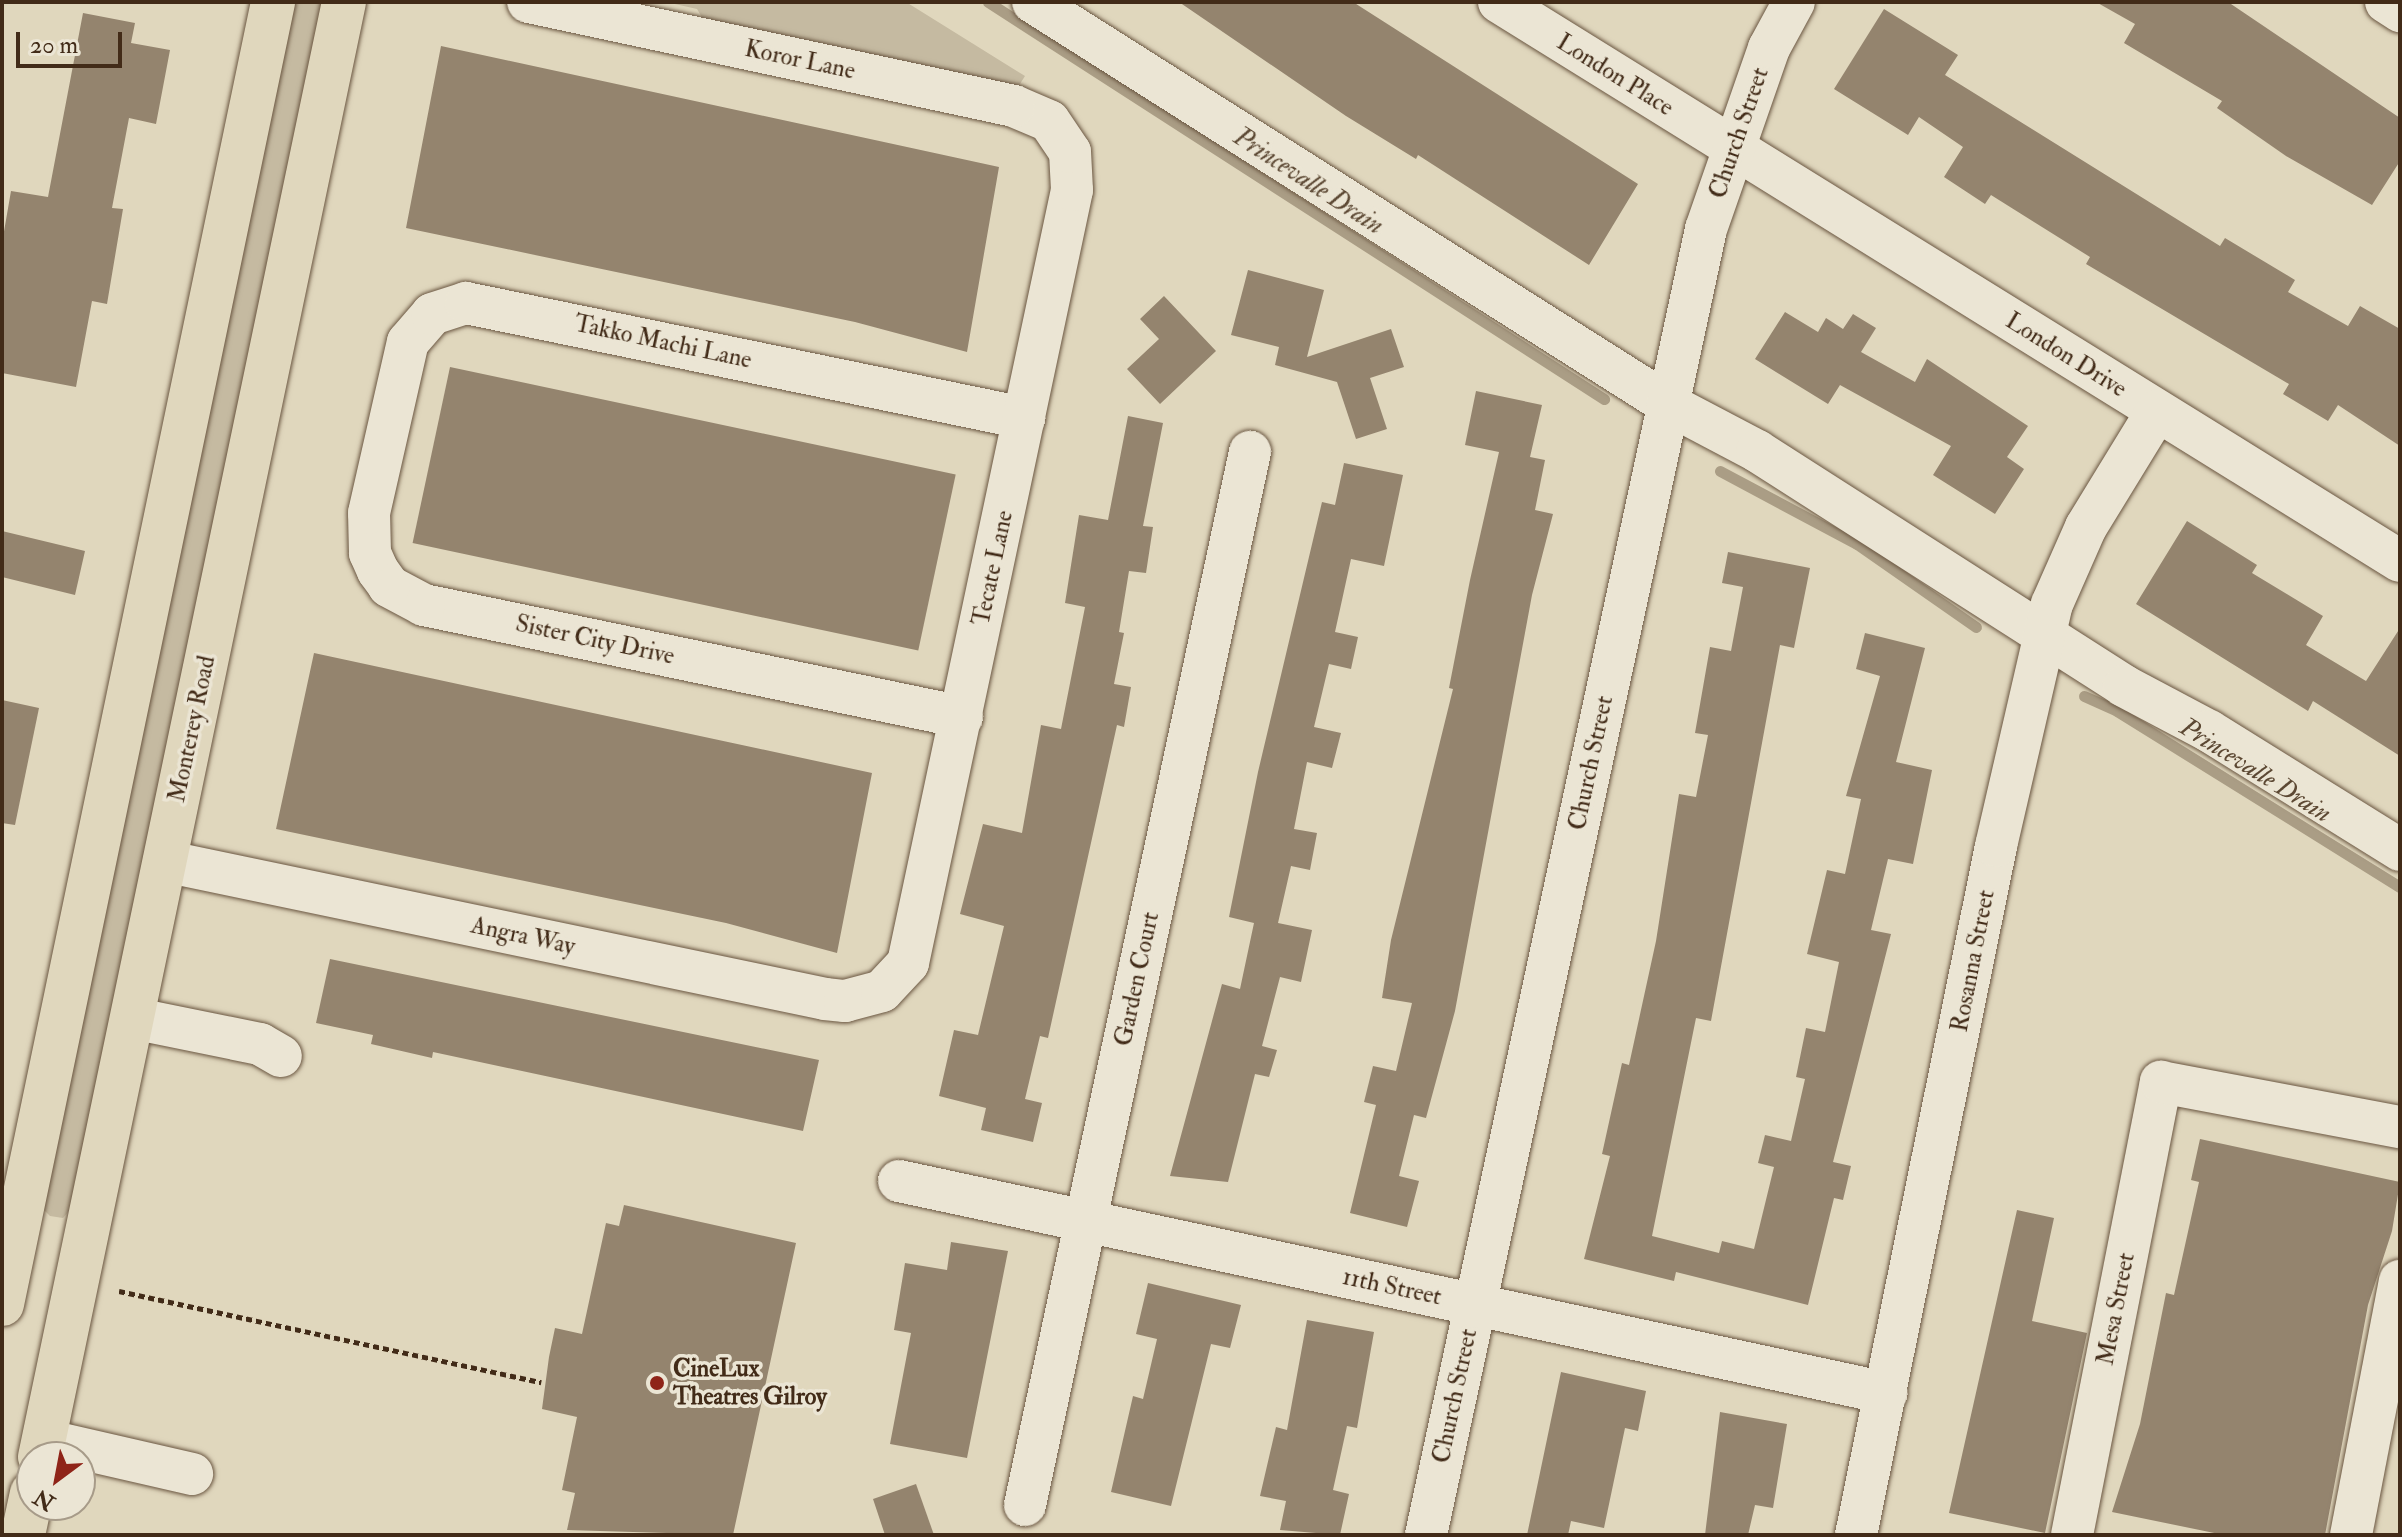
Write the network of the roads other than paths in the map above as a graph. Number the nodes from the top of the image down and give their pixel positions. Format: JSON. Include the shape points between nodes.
{"nodes":[{"id":1,"x":273,"y":2,"type":"edge"},
{"id":2,"x":344,"y":2,"type":"edge"},
{"id":3,"x":528,"y":2,"type":"edge"},
{"id":4,"x":1033,"y":2,"type":"edge"},
{"id":5,"x":1499,"y":2,"type":"edge"},
{"id":6,"x":1794,"y":2,"type":"edge"},
{"id":7,"x":2386,"y":2,"type":"edge"},
{"id":8,"x":2400,"y":11,"type":"edge"},
{"id":9,"x":1062,"y":136,"type":"joint"},
{"id":10,"x":1732,"y":148,"type":"junction"},
{"id":11,"x":1668,"y":404,"type":"junction"},
{"id":12,"x":2157,"y":411,"type":"junction"},
{"id":13,"x":1024,"y":418,"type":"junction"},
{"id":14,"x":386,"y":433,"type":"joint"},
{"id":15,"x":1250,"y":452,"type":"dead end"},
{"id":16,"x":2400,"y":561,"type":"edge"},
{"id":17,"x":2045,"y":635,"type":"junction"},
{"id":18,"x":962,"y":717,"type":"junction"},
{"id":19,"x":2400,"y":850,"type":"edge"},
{"id":20,"x":164,"y":861,"type":"junction"},
{"id":21,"x":882,"y":991,"type":"joint"},
{"id":22,"x":132,"y":1018,"type":"junction"},
{"id":23,"x":281,"y":1056,"type":"dead end"},
{"id":24,"x":2400,"y":1127,"type":"edge"},
{"id":25,"x":899,"y":1181,"type":"dead end"},
{"id":26,"x":1086,"y":1221,"type":"junction"},
{"id":27,"x":2400,"y":1281,"type":"edge"},
{"id":28,"x":2,"y":1304,"type":"edge"},
{"id":29,"x":1474,"y":1304,"type":"junction"},
{"id":30,"x":1886,"y":1393,"type":"junction"},
{"id":31,"x":2386,"y":1423,"type":"edge"},
{"id":32,"x":44,"y":1441,"type":"edge"},
{"id":33,"x":96,"y":1458,"type":"edge"},
{"id":34,"x":192,"y":1474,"type":"dead end"},
{"id":35,"x":1025,"y":1505,"type":"dead end"},
{"id":36,"x":1426,"y":1535,"type":"edge"},
{"id":37,"x":1856,"y":1535,"type":"edge"},
{"id":38,"x":2072,"y":1535,"type":"edge"},
{"id":39,"x":2351,"y":1535,"type":"edge"}],
"edges":[{"from":1,"to":28,"type":"main road"},
{"from":2,"to":20,"type":"main road","name":"Monterey Road"},
{"from":3,"to":9,"type":"street","name":"Koror Lane","via":[[1014,106],[1033,111]]},
{"from":4,"to":11,"type":"street"},
{"from":5,"to":10,"type":"street","name":"London Place"},
{"from":6,"to":10,"type":"street","name":"Church Street","via":[[1769,48]]},
{"from":7,"to":8,"type":"street"},
{"from":9,"to":13,"type":"street","name":"Tecate Lane","via":[[1072,162],[1072,190]]},
{"from":10,"to":11,"type":"street","name":"Church Street","via":[[1706,229]]},
{"from":10,"to":12,"type":"street","name":"London Drive"},
{"from":11,"to":17,"type":"street","via":[[1757,451]]},
{"from":11,"to":29,"type":"street","name":"Church Street"},
{"from":12,"to":16,"type":"street","name":"London Drive"},
{"from":12,"to":17,"type":"street","name":"Rosanna Street","via":[[2086,527],[2052,604]]},
{"from":13,"to":14,"type":"street","name":"Takko Machi Lane","via":[[466,303],[432,314],[408,342]]},
{"from":13,"to":18,"type":"street","name":"Tecate Lane"},
{"from":14,"to":18,"type":"street","name":"Sister City Drive","via":[[367,533],[378,571],[406,597]]},
{"from":15,"to":26,"type":"street","name":"Garden Court"},
{"from":17,"to":19,"type":"street"},
{"from":17,"to":30,"type":"street","name":"Rosanna Street","via":[[1996,846]]},
{"from":18,"to":21,"type":"street","name":"Tecate Lane","via":[[913,946],[902,971]]},
{"from":20,"to":21,"type":"street","name":"Angra Way","via":[[825,999],[855,999]]},
{"from":20,"to":22,"type":"main road","name":"Monterey Road"},
{"from":22,"to":23,"type":"street","via":[[260,1044]]},
{"from":22,"to":32,"type":"main road","name":"Monterey Road"},
{"from":24,"to":38,"type":"street","name":"Mesa Street","via":[[2161,1082]]},
{"from":25,"to":26,"type":"street","name":"11th Street"},
{"from":26,"to":29,"type":"street","name":"11th Street"},
{"from":26,"to":35,"type":"street","name":"Garden Court"},
{"from":27,"to":31,"type":"street"},
{"from":29,"to":30,"type":"street","name":"11th Street"},
{"from":29,"to":36,"type":"street","name":"Church Street"},
{"from":30,"to":37,"type":"street","name":"Rosanna Street"},
{"from":31,"to":39,"type":"street"},
{"from":33,"to":34,"type":"street"}]}
